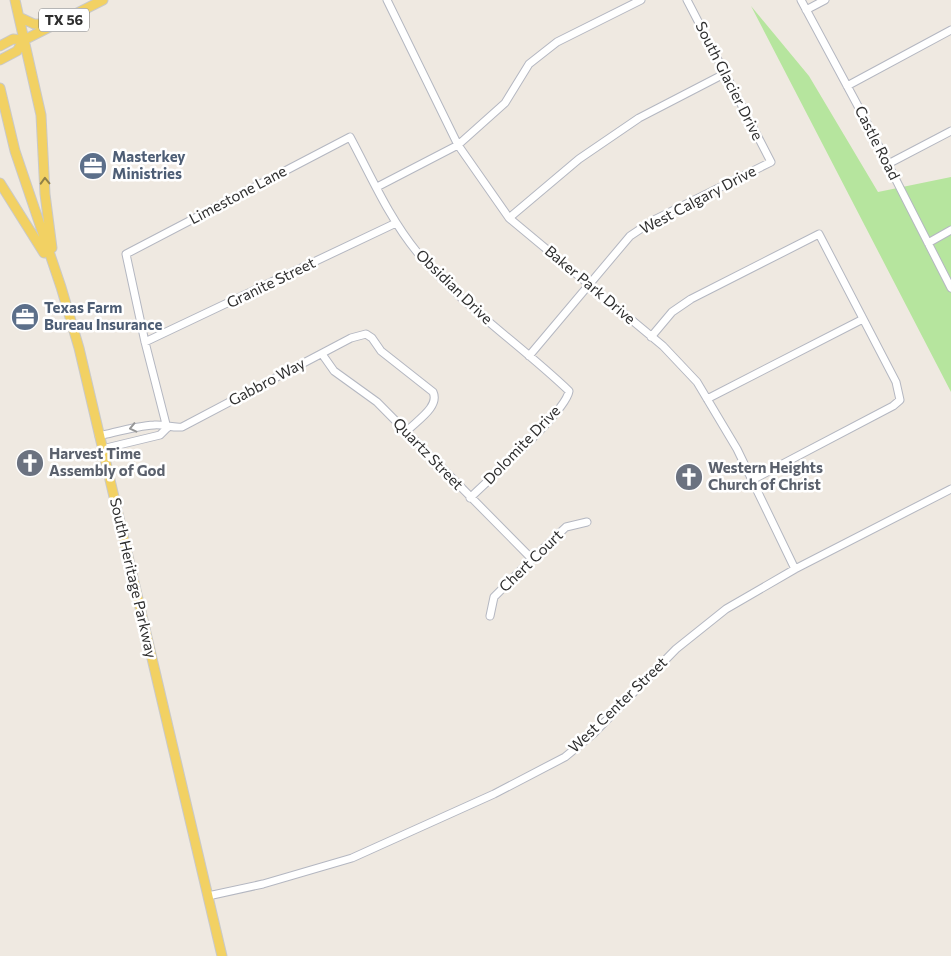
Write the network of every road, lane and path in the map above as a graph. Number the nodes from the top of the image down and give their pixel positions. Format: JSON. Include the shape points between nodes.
{"nodes":[{"id":1,"x":15,"y":0,"type":"edge"},
{"id":2,"x":103,"y":0,"type":"edge"},
{"id":3,"x":387,"y":0,"type":"edge"},
{"id":4,"x":641,"y":0,"type":"edge"},
{"id":5,"x":687,"y":0,"type":"edge"},
{"id":6,"x":801,"y":0,"type":"edge"},
{"id":7,"x":825,"y":0,"type":"edge"},
{"id":8,"x":806,"y":10,"type":"junction"},
{"id":9,"x":19,"y":17,"type":"junction"},
{"id":10,"x":56,"y":24,"type":"junction"},
{"id":11,"x":951,"y":30,"type":"edge"},
{"id":12,"x":24,"y":40,"type":"junction"},
{"id":13,"x":0,"y":46,"type":"edge"},
{"id":14,"x":0,"y":60,"type":"edge"},
{"id":15,"x":724,"y":74,"type":"junction"},
{"id":16,"x":847,"y":86,"type":"junction"},
{"id":17,"x":0,"y":88,"type":"edge"},
{"id":18,"x":951,"y":131,"type":"edge"},
{"id":19,"x":350,"y":137,"type":"joint"},
{"id":20,"x":458,"y":145,"type":"junction"},
{"id":21,"x":771,"y":162,"type":"joint"},
{"id":22,"x":888,"y":164,"type":"junction"},
{"id":23,"x":0,"y":183,"type":"edge"},
{"id":24,"x":377,"y":188,"type":"junction"},
{"id":25,"x":510,"y":218,"type":"junction"},
{"id":26,"x":396,"y":223,"type":"junction"},
{"id":27,"x":951,"y":230,"type":"edge"},
{"id":28,"x":928,"y":243,"type":"junction"},
{"id":29,"x":588,"y":285,"type":"junction"},
{"id":30,"x":61,"y":287,"type":"junction"},
{"id":31,"x":951,"y":288,"type":"edge"},
{"id":32,"x":863,"y":319,"type":"junction"},
{"id":33,"x":651,"y":336,"type":"junction"},
{"id":34,"x":145,"y":342,"type":"junction"},
{"id":35,"x":322,"y":354,"type":"junction"},
{"id":36,"x":530,"y":356,"type":"junction"},
{"id":37,"x":569,"y":390,"type":"joint"},
{"id":38,"x":707,"y":399,"type":"junction"},
{"id":39,"x":167,"y":428,"type":"junction"},
{"id":40,"x":406,"y":432,"type":"junction"},
{"id":41,"x":99,"y":436,"type":"junction"},
{"id":42,"x":102,"y":449,"type":"junction"},
{"id":43,"x":752,"y":480,"type":"junction"},
{"id":44,"x":951,"y":490,"type":"edge"},
{"id":45,"x":470,"y":498,"type":"junction"},
{"id":46,"x":587,"y":522,"type":"dead end"},
{"id":47,"x":532,"y":559,"type":"junction"},
{"id":48,"x":795,"y":569,"type":"junction"},
{"id":49,"x":490,"y":616,"type":"dead end"},
{"id":50,"x":208,"y":896,"type":"junction"},
{"id":51,"x":222,"y":956,"type":"edge"}],
"edges":[{"from":1,"to":9,"type":"main road"},
{"from":2,"to":10,"type":"main road","number":"TX 56"},
{"from":3,"to":20,"type":"street","name":"Baker Park Drive"},
{"from":4,"to":20,"type":"street","via":[[550,48],[530,64],[505,103]]},
{"from":5,"to":15,"type":"street","name":"South Glacier Drive"},
{"from":6,"to":8,"type":"street","name":"Castle Road"},
{"from":7,"to":8,"type":"street"},
{"from":8,"to":16,"type":"street","name":"Castle Road"},
{"from":9,"to":10,"type":"main road","via":[[34,24]]},
{"from":9,"to":12,"type":"main road"},
{"from":10,"to":12,"type":"main road","number":"TX 56"},
{"from":11,"to":16,"type":"street"},
{"from":12,"to":13,"type":"main road","number":"TX 56","via":[[13,39]]},
{"from":12,"to":14,"type":"main road","number":"TX 56","via":[[17,51]]},
{"from":30,"to":12,"type":"main road","one_way":true,"via":[[48,220],[40,115]]},
{"from":15,"to":21,"type":"street","name":"South Glacier Drive"},
{"from":15,"to":25,"type":"street","via":[[631,123],[579,159]]},
{"from":16,"to":22,"type":"street","name":"Castle Road"},
{"from":17,"to":30,"type":"main road","name":"South Heritage Parkway","via":[[15,151]]},
{"from":18,"to":22,"type":"street"},
{"from":19,"to":24,"type":"street","name":"Obsidian Drive"},
{"from":19,"to":34,"type":"street","name":"Limestone Lane","via":[[126,254]]},
{"from":20,"to":24,"type":"street"},
{"from":20,"to":25,"type":"street","name":"Baker Park Drive"},
{"from":21,"to":29,"type":"street","name":"West Calgary Drive","via":[[646,225],[630,236]]},
{"from":22,"to":28,"type":"street","name":"Castle Road"},
{"from":23,"to":30,"type":"main road","via":[[39,243]]},
{"from":24,"to":26,"type":"street","name":"Obsidian Drive"},
{"from":25,"to":29,"type":"street","name":"Baker Park Drive"},
{"from":26,"to":34,"type":"street","name":"Granite Street"},
{"from":26,"to":36,"type":"street","name":"Obsidian Drive","via":[[438,274]]},
{"from":27,"to":28,"type":"street"},
{"from":28,"to":31,"type":"street","name":"Castle Road"},
{"from":29,"to":33,"type":"street","name":"Baker Park Drive"},
{"from":29,"to":36,"type":"street","name":"West Calgary Drive"},
{"from":30,"to":41,"type":"main road","name":"South Heritage Parkway"},
{"from":32,"to":33,"type":"street","via":[[819,234],[690,299],[672,312]]},
{"from":32,"to":38,"type":"street"},
{"from":32,"to":43,"type":"street","via":[[896,382],[900,400]]},
{"from":33,"to":38,"type":"street","name":"Baker Park Drive","via":[[697,382]]},
{"from":34,"to":39,"type":"street"},
{"from":35,"to":39,"type":"street","name":"Gabbro Way","via":[[182,427]]},
{"from":35,"to":40,"type":"street","name":"Quartz Street","via":[[334,371],[377,402]]},
{"from":35,"to":40,"type":"street","name":"Gabbro Way","via":[[351,338],[366,334],[433,392],[436,398],[434,406]]},
{"from":36,"to":37,"type":"street","name":"Obsidian Drive"},
{"from":37,"to":45,"type":"street","name":"Dolomite Drive","via":[[568,397],[544,425]]},
{"from":38,"to":43,"type":"street","name":"Baker Park Drive"},
{"from":39,"to":41,"type":"street","name":"Gabbro Way","one_way":true,"via":[[158,424]]},
{"from":39,"to":42,"type":"street","name":"Gabbro Way","via":[[160,435]]},
{"from":40,"to":45,"type":"street","name":"Quartz Street"},
{"from":41,"to":42,"type":"main road","name":"South Heritage Parkway"},
{"from":42,"to":50,"type":"main road","name":"South Heritage Parkway"},
{"from":43,"to":48,"type":"street","name":"Baker Park Drive"},
{"from":44,"to":48,"type":"street","name":"West Center Street"},
{"from":45,"to":47,"type":"street","name":"Quartz Street"},
{"from":46,"to":47,"type":"street","name":"Chert Court","via":[[566,527]]},
{"from":47,"to":49,"type":"street","name":"Chert Court","via":[[494,597]]},
{"from":48,"to":50,"type":"street","name":"West Center Street","via":[[726,609],[676,648],[593,734],[565,756],[494,794],[352,858]]},
{"from":50,"to":51,"type":"main road","name":"South Heritage Parkway"}]}
